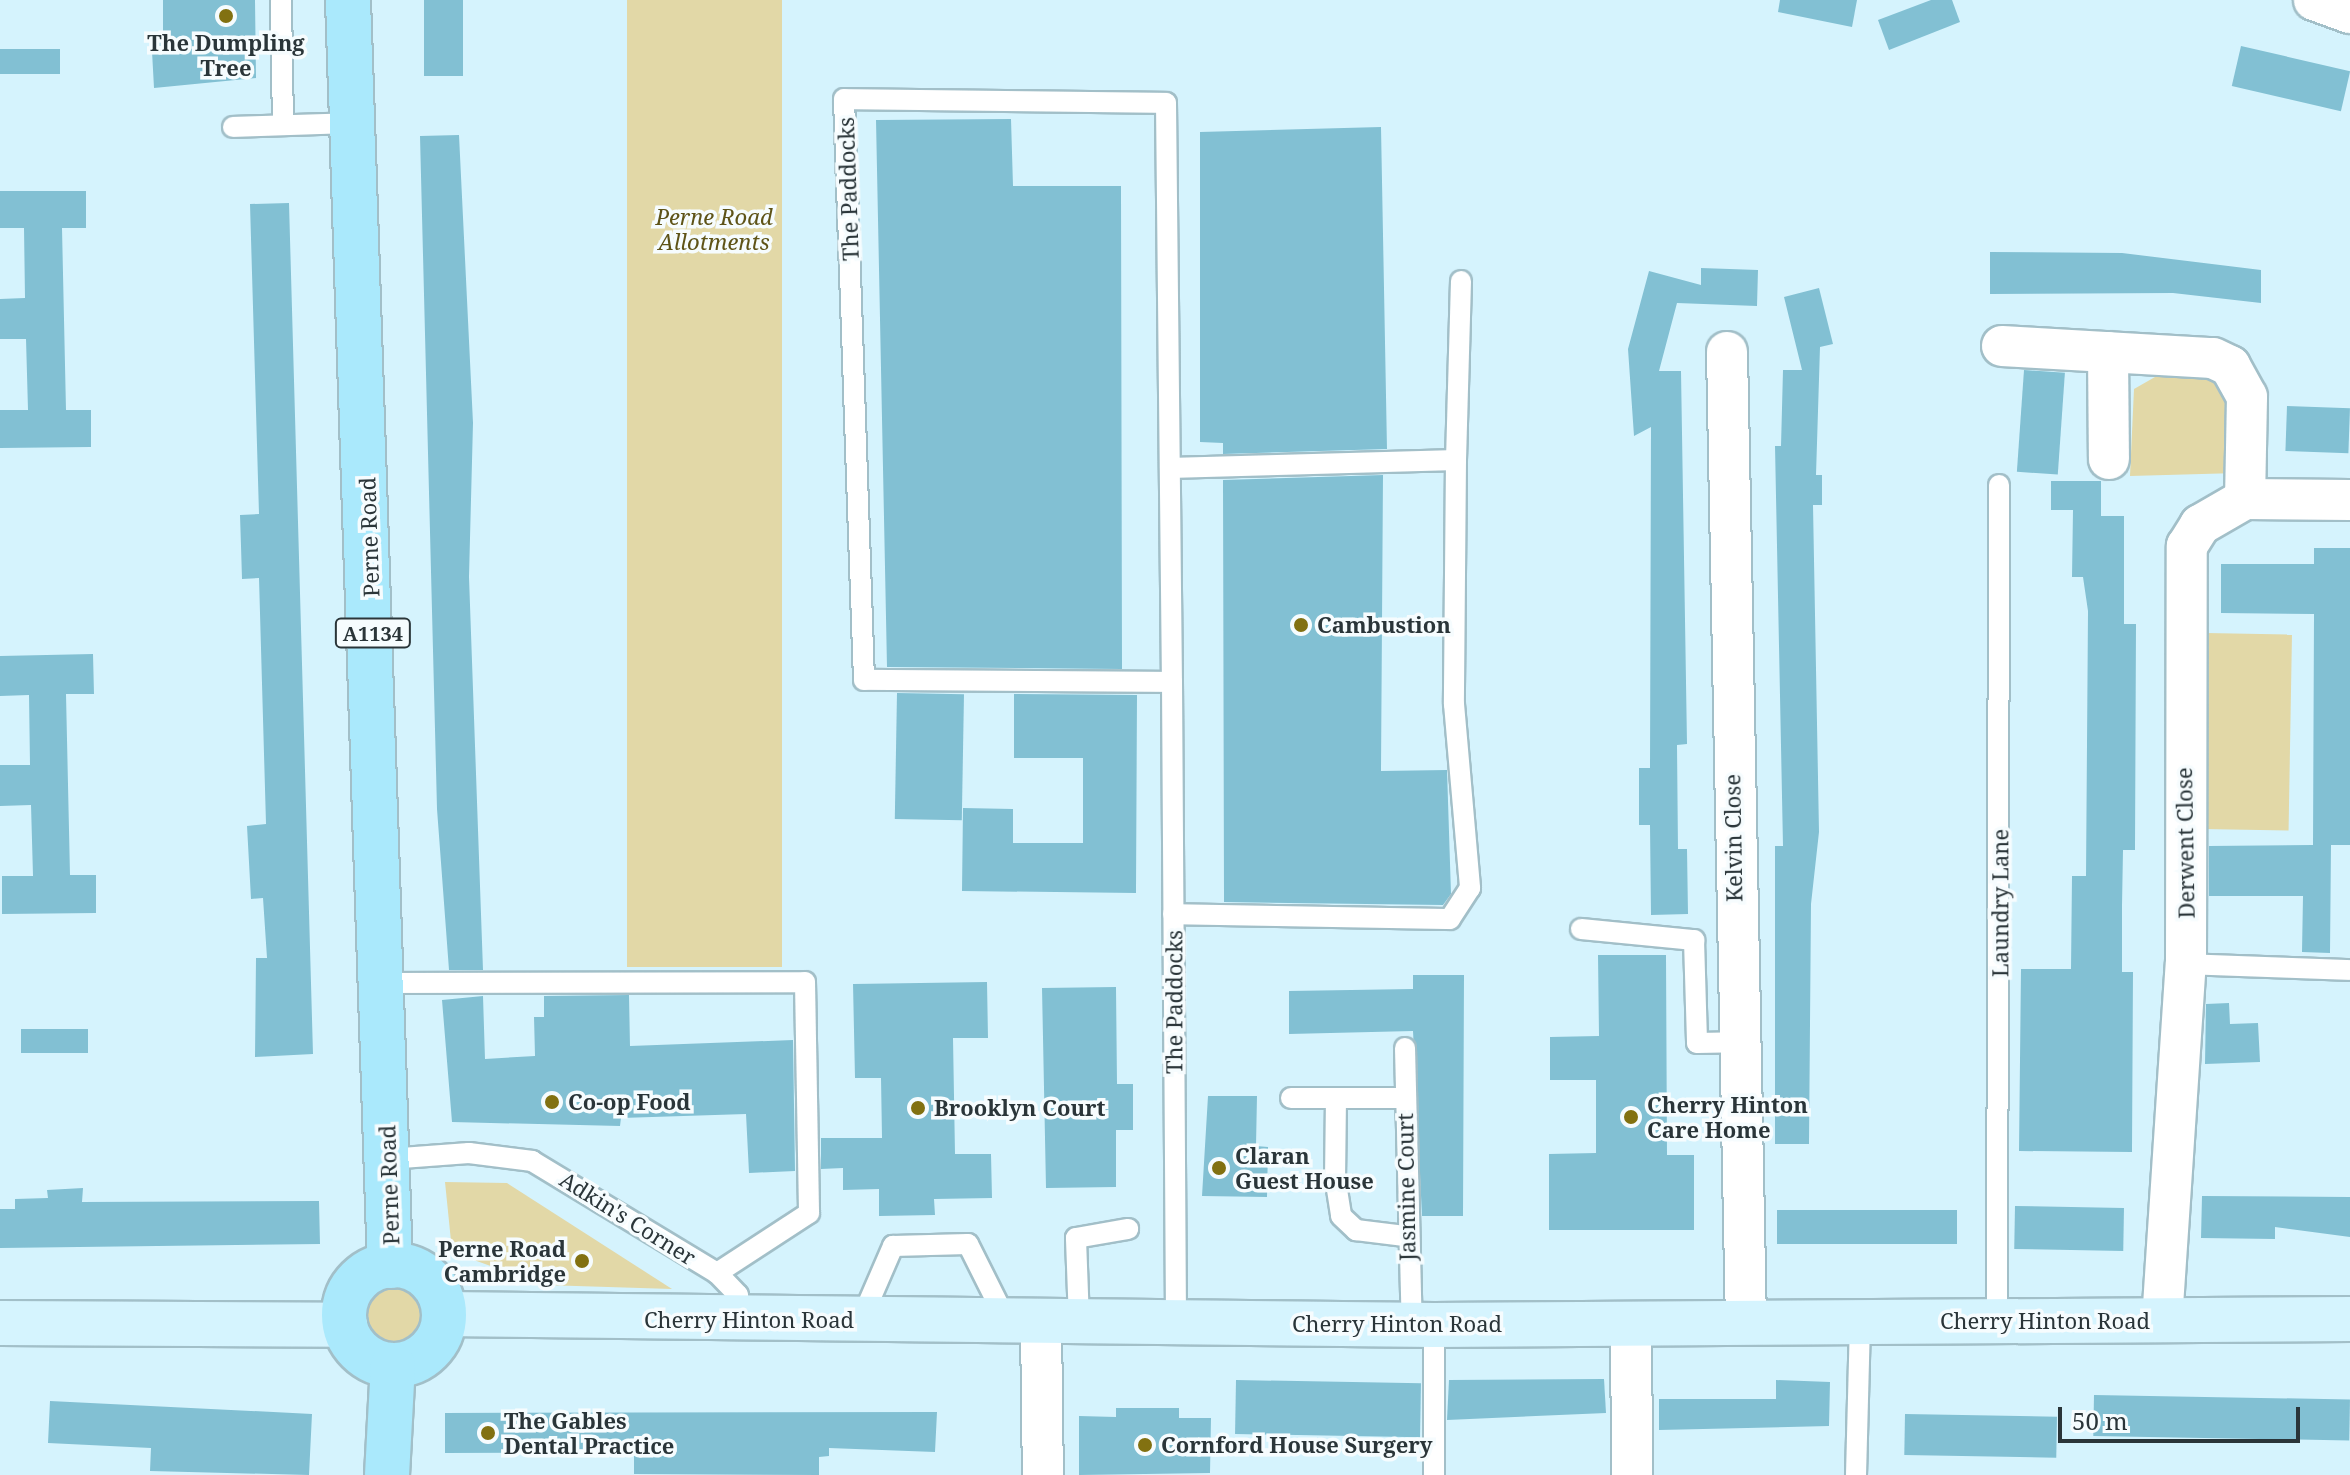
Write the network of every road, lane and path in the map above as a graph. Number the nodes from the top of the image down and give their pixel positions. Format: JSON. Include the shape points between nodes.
{"nodes":[{"id":1,"x":281,"y":0,"type":"edge"},
{"id":2,"x":348,"y":0,"type":"edge"},
{"id":3,"x":2314,"y":0,"type":"edge"},
{"id":4,"x":2350,"y":13,"type":"edge"},
{"id":5,"x":355,"y":123,"type":"junction"},
{"id":6,"x":283,"y":125,"type":"junction"},
{"id":7,"x":233,"y":127,"type":"dead end"},
{"id":8,"x":1461,"y":281,"type":"dead end"},
{"id":9,"x":2002,"y":346,"type":"dead end"},
{"id":10,"x":1727,"y":352,"type":"dead end"},
{"id":11,"x":2108,"y":352,"type":"junction"},
{"id":12,"x":2109,"y":459,"type":"dead end"},
{"id":13,"x":1456,"y":460,"type":"junction"},
{"id":14,"x":1170,"y":468,"type":"junction"},
{"id":15,"x":1999,"y":485,"type":"dead end"},
{"id":16,"x":2245,"y":499,"type":"junction"},
{"id":17,"x":2350,"y":500,"type":"edge"},
{"id":18,"x":1172,"y":682,"type":"junction"},
{"id":19,"x":1173,"y":914,"type":"junction"},
{"id":20,"x":1581,"y":929,"type":"dead end"},
{"id":21,"x":2186,"y":964,"type":"junction"},
{"id":22,"x":2350,"y":970,"type":"edge"},
{"id":23,"x":384,"y":983,"type":"junction"},
{"id":24,"x":1736,"y":1042,"type":"junction"},
{"id":25,"x":1405,"y":1048,"type":"dead end"},
{"id":26,"x":1291,"y":1098,"type":"dead end"},
{"id":27,"x":1336,"y":1098,"type":"junction"},
{"id":28,"x":1405,"y":1098,"type":"junction"},
{"id":29,"x":388,"y":1159,"type":"junction"},
{"id":30,"x":1128,"y":1229,"type":"dead end"},
{"id":31,"x":1405,"y":1236,"type":"junction"},
{"id":32,"x":390,"y":1266,"type":"junction"},
{"id":33,"x":717,"y":1273,"type":"junction"},
{"id":34,"x":444,"y":1314,"type":"junction"},
{"id":35,"x":2350,"y":1319,"type":"edge"},
{"id":36,"x":740,"y":1320,"type":"junction"},
{"id":37,"x":861,"y":1320,"type":"junction"},
{"id":38,"x":1997,"y":1321,"type":"junction"},
{"id":39,"x":2162,"y":1321,"type":"junction"},
{"id":40,"x":1042,"y":1322,"type":"junction"},
{"id":41,"x":0,"y":1323,"type":"edge"},
{"id":42,"x":1176,"y":1323,"type":"junction"},
{"id":43,"x":1746,"y":1323,"type":"junction"},
{"id":44,"x":1860,"y":1323,"type":"junction"},
{"id":45,"x":1631,"y":1324,"type":"junction"},
{"id":46,"x":345,"y":1325,"type":"junction"},
{"id":47,"x":1423,"y":1325,"type":"junction"},
{"id":48,"x":393,"y":1365,"type":"junction"},
{"id":49,"x":387,"y":1475,"type":"edge"},
{"id":50,"x":1043,"y":1475,"type":"edge"},
{"id":51,"x":1434,"y":1475,"type":"edge"},
{"id":52,"x":1632,"y":1475,"type":"edge"},
{"id":53,"x":1856,"y":1475,"type":"edge"}],
"edges":[{"from":1,"to":6,"type":"lane"},
{"from":2,"to":5,"type":"main road","name":"Perne Road","number":"A1134"},
{"from":3,"to":4,"type":"street"},
{"from":5,"to":6,"type":"lane"},
{"from":5,"to":23,"type":"main road","name":"Perne Road","number":"A1134"},
{"from":6,"to":7,"type":"lane"},
{"from":8,"to":13,"type":"lane"},
{"from":9,"to":11,"type":"street"},
{"from":10,"to":24,"type":"street","name":"Kelvin Close"},
{"from":11,"to":12,"type":"street"},
{"from":11,"to":16,"type":"street","via":[[2213,358],[2230,366],[2247,397]]},
{"from":13,"to":14,"type":"lane"},
{"from":13,"to":19,"type":"lane","via":[[1454,704],[1470,888],[1450,919]]},
{"from":14,"to":18,"type":"lane","name":"The Paddocks"},
{"from":14,"to":18,"type":"lane","name":"The Paddocks","via":[[1166,103],[844,99],[864,680]]},
{"from":15,"to":38,"type":"lane","name":"Laundry Lane"},
{"from":16,"to":17,"type":"street"},
{"from":16,"to":21,"type":"street","name":"Derwent Close","via":[[2200,525],[2187,546]]},
{"from":18,"to":19,"type":"lane","name":"The Paddocks"},
{"from":19,"to":42,"type":"lane","name":"The Paddocks"},
{"from":20,"to":24,"type":"lane","via":[[1694,940],[1697,1043]]},
{"from":21,"to":22,"type":"lane"},
{"from":21,"to":39,"type":"street","name":"Derwent Close"},
{"from":23,"to":29,"type":"main road","name":"Perne Road","number":"A1134"},
{"from":23,"to":33,"type":"lane","via":[[805,982],[809,1213]]},
{"from":24,"to":43,"type":"street","name":"Kelvin Close"},
{"from":25,"to":28,"type":"lane","name":"Jasmine Court"},
{"from":26,"to":27,"type":"lane"},
{"from":27,"to":28,"type":"lane"},
{"from":27,"to":31,"type":"lane","via":[[1341,1216],[1356,1230]]},
{"from":28,"to":31,"type":"lane","name":"Jasmine Court"},
{"from":29,"to":32,"type":"main road","name":"Perne Road","number":"A1134"},
{"from":29,"to":33,"type":"lane","name":"Adkin's Corner","via":[[469,1153],[532,1161]]},
{"from":30,"to":40,"type":"lane","via":[[1076,1238]]},
{"from":31,"to":47,"type":"lane","name":"Jasmine Court"},
{"from":32,"to":34,"type":"main road","via":[[423,1274]]},
{"from":32,"to":46,"type":"main road","via":[[350,1291]]},
{"from":33,"to":36,"type":"lane","name":"Adkin's Corner","via":[[738,1295]]},
{"from":34,"to":36,"type":"street","name":"Cherry Hinton Road"},
{"from":34,"to":48,"type":"main road","via":[[435,1345]]},
{"from":35,"to":39,"type":"street","name":"Cherry Hinton Road"},
{"from":36,"to":37,"type":"street","name":"Cherry Hinton Road"},
{"from":37,"to":40,"type":"street","name":"Cherry Hinton Road"},
{"from":37,"to":40,"type":"lane","via":[[893,1246],[968,1244]]},
{"from":38,"to":39,"type":"street","name":"Cherry Hinton Road"},
{"from":38,"to":44,"type":"street","name":"Cherry Hinton Road"},
{"from":40,"to":42,"type":"street","name":"Cherry Hinton Road"},
{"from":40,"to":50,"type":"street"},
{"from":41,"to":46,"type":"street"},
{"from":42,"to":47,"type":"street","name":"Cherry Hinton Road"},
{"from":43,"to":44,"type":"street","name":"Cherry Hinton Road"},
{"from":43,"to":45,"type":"street","name":"Cherry Hinton Road"},
{"from":44,"to":53,"type":"lane"},
{"from":45,"to":47,"type":"street","name":"Cherry Hinton Road"},
{"from":45,"to":52,"type":"street"},
{"from":46,"to":48,"type":"main road","via":[[362,1354]]},
{"from":47,"to":51,"type":"lane","name":"Jasmine Court"},
{"from":48,"to":49,"type":"main road"}]}
